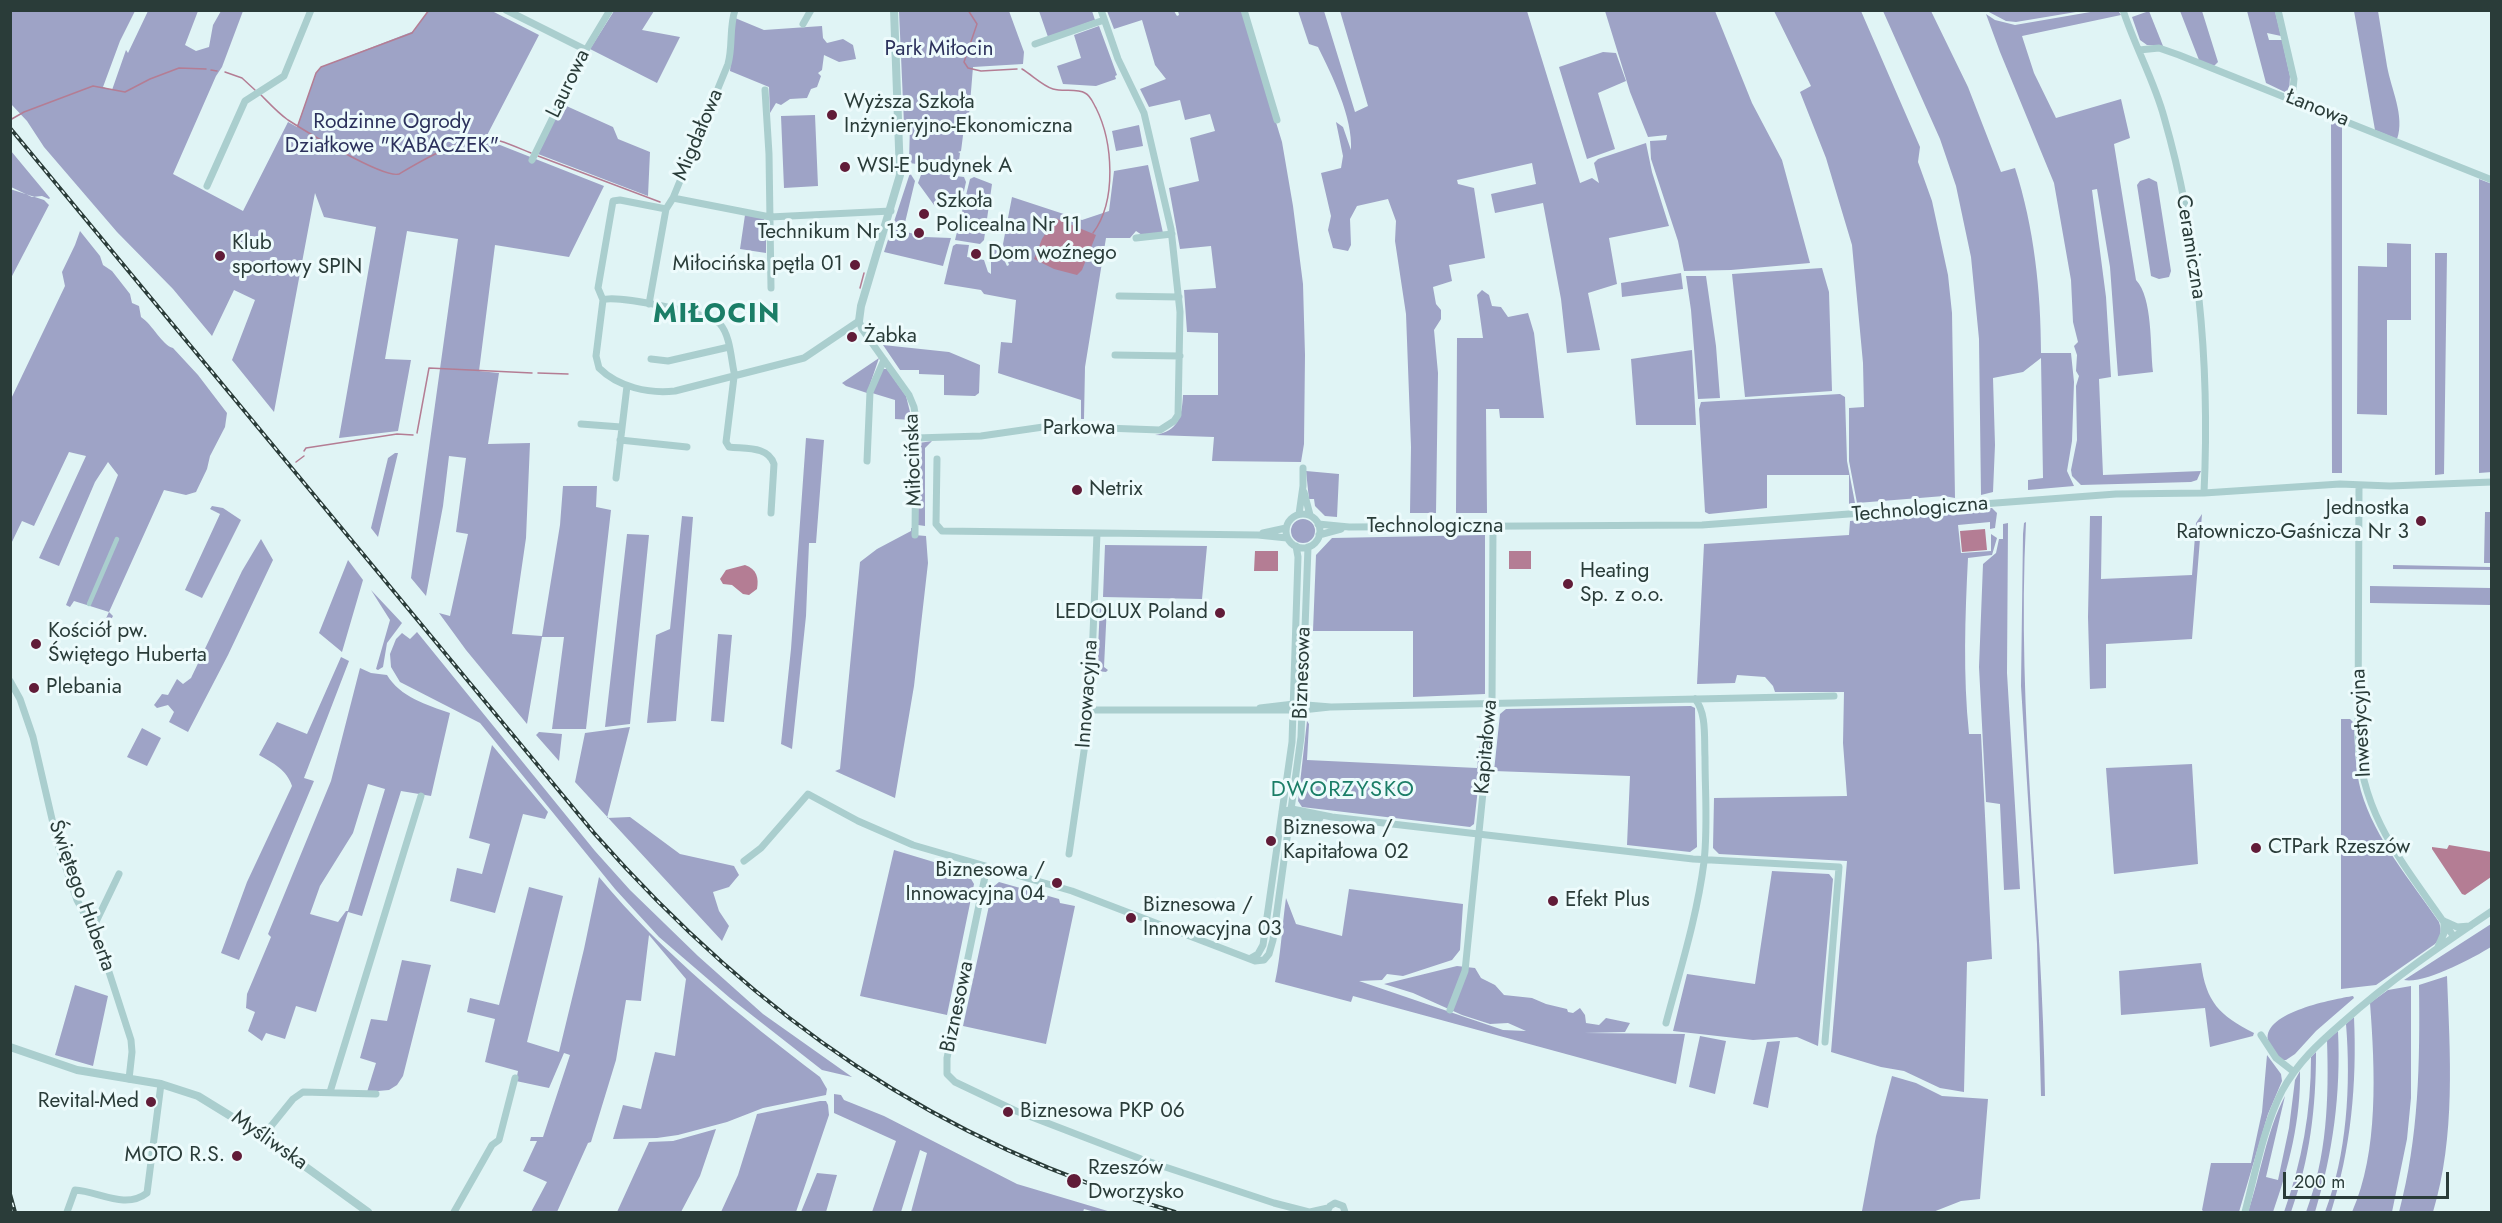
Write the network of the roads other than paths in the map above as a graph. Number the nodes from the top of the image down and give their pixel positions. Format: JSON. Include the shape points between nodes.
{"nodes":[{"id":1,"x":311,"y":10,"type":"edge"},
{"id":2,"x":506,"y":10,"type":"edge"},
{"id":3,"x":610,"y":10,"type":"edge"},
{"id":4,"x":735,"y":10,"type":"edge"},
{"id":5,"x":811,"y":10,"type":"edge"},
{"id":6,"x":894,"y":10,"type":"edge"},
{"id":7,"x":1101,"y":10,"type":"edge"},
{"id":8,"x":1244,"y":10,"type":"edge"},
{"id":9,"x":2122,"y":10,"type":"edge"},
{"id":10,"x":2278,"y":10,"type":"edge"},
{"id":11,"x":1104,"y":20,"type":"junction"},
{"id":12,"x":804,"y":24,"type":"dead end"},
{"id":13,"x":1035,"y":44,"type":"dead end"},
{"id":14,"x":586,"y":50,"type":"junction"},
{"id":15,"x":2139,"y":50,"type":"junction"},
{"id":16,"x":765,"y":90,"type":"dead end"},
{"id":17,"x":2292,"y":99,"type":"junction"},
{"id":18,"x":1277,"y":120,"type":"dead end"},
{"id":19,"x":532,"y":160,"type":"dead end"},
{"id":20,"x":2492,"y":180,"type":"edge"},
{"id":21,"x":207,"y":186,"type":"dead end"},
{"id":22,"x":673,"y":198,"type":"junction"},
{"id":23,"x":666,"y":209,"type":"junction"},
{"id":24,"x":891,"y":211,"type":"junction"},
{"id":25,"x":770,"y":217,"type":"junction"},
{"id":26,"x":1172,"y":234,"type":"junction"},
{"id":27,"x":1136,"y":238,"type":"dead end"},
{"id":28,"x":771,"y":288,"type":"dead end"},
{"id":29,"x":1119,"y":296,"type":"dead end"},
{"id":30,"x":1179,"y":297,"type":"junction"},
{"id":31,"x":603,"y":300,"type":"junction"},
{"id":32,"x":649,"y":304,"type":"junction"},
{"id":33,"x":859,"y":321,"type":"junction"},
{"id":34,"x":729,"y":346,"type":"junction"},
{"id":35,"x":1115,"y":355,"type":"dead end"},
{"id":36,"x":1180,"y":356,"type":"junction"},
{"id":37,"x":651,"y":359,"type":"dead end"},
{"id":38,"x":884,"y":360,"type":"junction"},
{"id":39,"x":734,"y":377,"type":"junction"},
{"id":40,"x":627,"y":386,"type":"junction"},
{"id":41,"x":581,"y":424,"type":"dead end"},
{"id":42,"x":621,"y":427,"type":"junction"},
{"id":43,"x":916,"y":438,"type":"junction"},
{"id":44,"x":620,"y":440,"type":"junction"},
{"id":45,"x":687,"y":447,"type":"dead end"},
{"id":46,"x":937,"y":459,"type":"dead end"},
{"id":47,"x":867,"y":461,"type":"dead end"},
{"id":48,"x":1303,"y":468,"type":"dead end"},
{"id":49,"x":616,"y":478,"type":"dead end"},
{"id":50,"x":2492,"y":482,"type":"edge"},
{"id":51,"x":2359,"y":485,"type":"junction"},
{"id":52,"x":1303,"y":486,"type":"junction"},
{"id":53,"x":2204,"y":493,"type":"junction"},
{"id":54,"x":771,"y":513,"type":"dead end"},
{"id":55,"x":1299,"y":514,"type":"junction"},
{"id":56,"x":1310,"y":515,"type":"junction"},
{"id":57,"x":1318,"y":524,"type":"junction"},
{"id":58,"x":1492,"y":526,"type":"junction"},
{"id":59,"x":1349,"y":527,"type":"junction"},
{"id":60,"x":1286,"y":528,"type":"junction"},
{"id":61,"x":1097,"y":533,"type":"junction"},
{"id":62,"x":915,"y":535,"type":"dead end"},
{"id":63,"x":1258,"y":535,"type":"junction"},
{"id":64,"x":1319,"y":535,"type":"junction"},
{"id":65,"x":1287,"y":538,"type":"junction"},
{"id":66,"x":117,"y":539,"type":"dead end"},
{"id":67,"x":1296,"y":546,"type":"junction"},
{"id":68,"x":1308,"y":547,"type":"junction"},
{"id":69,"x":89,"y":604,"type":"dead end"},
{"id":70,"x":10,"y":681,"type":"edge"},
{"id":71,"x":1834,"y":696,"type":"dead end"},
{"id":72,"x":1695,"y":699,"type":"junction"},
{"id":73,"x":1492,"y":703,"type":"junction"},
{"id":74,"x":1294,"y":707,"type":"junction"},
{"id":75,"x":1302,"y":707,"type":"junction"},
{"id":76,"x":1090,"y":710,"type":"junction"},
{"id":77,"x":421,"y":796,"type":"dead end"},
{"id":78,"x":1282,"y":812,"type":"junction"},
{"id":79,"x":1291,"y":813,"type":"junction"},
{"id":80,"x":1479,"y":835,"type":"junction"},
{"id":81,"x":1070,"y":854,"type":"dead end"},
{"id":82,"x":1704,"y":860,"type":"junction"},
{"id":83,"x":744,"y":861,"type":"dead end"},
{"id":84,"x":987,"y":867,"type":"junction"},
{"id":85,"x":119,"y":874,"type":"dead end"},
{"id":86,"x":2492,"y":911,"type":"edge"},
{"id":87,"x":2444,"y":921,"type":"junction"},
{"id":88,"x":2470,"y":926,"type":"junction"},
{"id":89,"x":93,"y":928,"type":"junction"},
{"id":90,"x":2454,"y":937,"type":"junction"},
{"id":91,"x":2438,"y":947,"type":"junction"},
{"id":92,"x":1251,"y":958,"type":"junction"},
{"id":93,"x":1450,"y":1010,"type":"dead end"},
{"id":94,"x":1666,"y":1023,"type":"dead end"},
{"id":95,"x":2261,"y":1035,"type":"dead end"},
{"id":96,"x":1825,"y":1042,"type":"dead end"},
{"id":97,"x":10,"y":1047,"type":"edge"},
{"id":98,"x":2294,"y":1072,"type":"junction"},
{"id":99,"x":515,"y":1078,"type":"dead end"},
{"id":100,"x":129,"y":1079,"type":"junction"},
{"id":101,"x":161,"y":1084,"type":"junction"},
{"id":102,"x":330,"y":1092,"type":"junction"},
{"id":103,"x":376,"y":1094,"type":"dead end"},
{"id":104,"x":263,"y":1136,"type":"junction"},
{"id":105,"x":1327,"y":1210,"type":"edge"},
{"id":106,"x":67,"y":1212,"type":"edge"},
{"id":107,"x":368,"y":1212,"type":"edge"},
{"id":108,"x":454,"y":1212,"type":"edge"},
{"id":109,"x":1309,"y":1212,"type":"edge"},
{"id":110,"x":1345,"y":1212,"type":"edge"},
{"id":111,"x":2245,"y":1212,"type":"edge"}],
"edges":[{"from":1,"to":21,"type":"street","via":[[284,76],[245,101]]},
{"from":2,"to":14,"type":"street"},
{"from":3,"to":14,"type":"street","name":"Laurowa"},
{"from":4,"to":22,"type":"street","name":"Migdałowa","via":[[728,64]]},
{"from":5,"to":12,"type":"street"},
{"from":6,"to":24,"type":"street","via":[[901,164]]},
{"from":7,"to":11,"type":"street","name":"Parkowa"},
{"from":8,"to":18,"type":"street"},
{"from":9,"to":15,"type":"street","name":"Ceramiczna"},
{"from":10,"to":17,"type":"street","via":[[2294,79]]},
{"from":11,"to":13,"type":"street"},
{"from":11,"to":26,"type":"street","name":"Parkowa","via":[[1144,113]]},
{"from":14,"to":19,"type":"street","name":"Laurowa"},
{"from":15,"to":17,"type":"street","name":"Łanowa","via":[[2169,51]]},
{"from":15,"to":53,"type":"street","name":"Ceramiczna","via":[[2157,92],[2178,171],[2202,316],[2207,397]]},
{"from":16,"to":25,"type":"street"},
{"from":17,"to":20,"type":"street","name":"Łanowa"},
{"from":22,"to":23,"type":"street"},
{"from":22,"to":25,"type":"street","name":"Migdałowa"},
{"from":23,"to":31,"type":"street","via":[[613,201],[598,288]]},
{"from":23,"to":32,"type":"street"},
{"from":24,"to":25,"type":"street","name":"Migdałowa"},
{"from":24,"to":33,"type":"street"},
{"from":25,"to":28,"type":"street"},
{"from":26,"to":27,"type":"street"},
{"from":26,"to":30,"type":"street","name":"Parkowa"},
{"from":29,"to":30,"type":"street"},
{"from":30,"to":36,"type":"street","name":"Parkowa"},
{"from":31,"to":32,"type":"street","via":[[613,297]]},
{"from":31,"to":40,"type":"street","via":[[596,361],[602,371]]},
{"from":32,"to":34,"type":"street","via":[[711,318],[723,328]]},
{"from":33,"to":38,"type":"street","name":"Miłocińska"},
{"from":33,"to":39,"type":"street","via":[[804,358]]},
{"from":34,"to":37,"type":"street","via":[[668,361]]},
{"from":34,"to":39,"type":"street"},
{"from":35,"to":36,"type":"street"},
{"from":36,"to":43,"type":"street","name":"Parkowa","via":[[1178,415],[1160,430],[1050,426],[981,436]]},
{"from":38,"to":43,"type":"street","name":"Miłocińska","via":[[914,408]]},
{"from":38,"to":47,"type":"street","via":[[870,392]]},
{"from":39,"to":40,"type":"street","via":[[670,392]]},
{"from":39,"to":54,"type":"street","via":[[726,442],[729,447],[766,452],[772,457]]},
{"from":40,"to":42,"type":"street"},
{"from":41,"to":42,"type":"street"},
{"from":42,"to":44,"type":"street"},
{"from":43,"to":62,"type":"street","name":"Miłocińska"},
{"from":44,"to":45,"type":"street"},
{"from":44,"to":49,"type":"street"},
{"from":46,"to":61,"type":"street","via":[[936,524],[942,531]]},
{"from":48,"to":52,"type":"street"},
{"from":50,"to":51,"type":"street","name":"Technologiczna"},
{"from":51,"to":53,"type":"street","name":"Technologiczna"},
{"from":51,"to":87,"type":"street","name":"Inwestycyjna","via":[[2361,772],[2384,833]]},
{"from":52,"to":55,"type":"street"},
{"from":52,"to":56,"type":"street"},
{"from":53,"to":58,"type":"street","name":"Technologiczna","via":[[2116,494],[1713,525]]},
{"from":55,"to":56,"type":"street"},
{"from":55,"to":60,"type":"street","via":[[1290,519]]},
{"from":56,"to":57,"type":"street"},
{"from":57,"to":59,"type":"street","name":"Technologiczna"},
{"from":57,"to":64,"type":"street"},
{"from":58,"to":59,"type":"street","name":"Technologiczna"},
{"from":58,"to":73,"type":"street","name":"Kapitałowa"},
{"from":59,"to":64,"type":"street","name":"Technologiczna"},
{"from":60,"to":63,"type":"street"},
{"from":60,"to":65,"type":"street"},
{"from":61,"to":63,"type":"street"},
{"from":61,"to":76,"type":"street","name":"Innowacyjna"},
{"from":63,"to":65,"type":"street"},
{"from":64,"to":68,"type":"street"},
{"from":65,"to":67,"type":"street"},
{"from":66,"to":69,"type":"street"},
{"from":67,"to":68,"type":"street"},
{"from":67,"to":74,"type":"street","name":"Biznesowa"},
{"from":68,"to":75,"type":"street","name":"Biznesowa"},
{"from":70,"to":89,"type":"street","name":"Świętego Huberta","via":[[33,737],[58,845],[77,900]]},
{"from":71,"to":72,"type":"street"},
{"from":72,"to":73,"type":"street"},
{"from":72,"to":82,"type":"street","via":[[1700,705],[1704,746]]},
{"from":73,"to":75,"type":"street"},
{"from":73,"to":80,"type":"street","name":"Kapitałowa"},
{"from":74,"to":75,"type":"street"},
{"from":74,"to":76,"type":"street"},
{"from":74,"to":78,"type":"street","name":"Biznesowa"},
{"from":75,"to":79,"type":"street","name":"Biznesowa"},
{"from":76,"to":81,"type":"street","name":"Innowacyjna"},
{"from":77,"to":102,"type":"street"},
{"from":78,"to":79,"type":"street"},
{"from":78,"to":92,"type":"street","name":"Biznesowa","via":[[1263,945]]},
{"from":79,"to":80,"type":"street"},
{"from":79,"to":92,"type":"street","name":"Biznesowa","via":[[1271,949],[1262,961]]},
{"from":80,"to":82,"type":"street"},
{"from":80,"to":93,"type":"street","name":"Kapitałowa","via":[[1466,966]]},
{"from":82,"to":94,"type":"street"},
{"from":82,"to":96,"type":"street","via":[[1839,867]]},
{"from":83,"to":84,"type":"street","via":[[761,848],[808,794],[888,835]]},
{"from":84,"to":92,"type":"street","via":[[1081,894]]},
{"from":84,"to":109,"type":"street","name":"Biznesowa","via":[[947,1058],[950,1078],[1054,1127]]},
{"from":85,"to":89,"type":"street"},
{"from":86,"to":88,"type":"street"},
{"from":87,"to":88,"type":"street","via":[[2453,926]]},
{"from":87,"to":90,"type":"street","name":"Inwestycyjna"},
{"from":87,"to":91,"type":"street"},
{"from":88,"to":90,"type":"street"},
{"from":89,"to":100,"type":"street","name":"Świętego Huberta","via":[[131,1040]]},
{"from":90,"to":91,"type":"street"},
{"from":91,"to":98,"type":"street","via":[[2321,1041]]},
{"from":95,"to":98,"type":"street","via":[[2276,1058]]},
{"from":97,"to":100,"type":"street","name":"Myśliwska","via":[[77,1070]]},
{"from":98,"to":111,"type":"street","via":[[2274,1108]]},
{"from":99,"to":108,"type":"street","via":[[499,1140],[492,1145]]},
{"from":100,"to":101,"type":"street","name":"Myśliwska"},
{"from":101,"to":104,"type":"street","name":"Myśliwska","via":[[208,1101]]},
{"from":101,"to":106,"type":"street","via":[[147,1193],[125,1201],[75,1190]]},
{"from":102,"to":103,"type":"street"},
{"from":102,"to":104,"type":"street","via":[[303,1092]]},
{"from":104,"to":107,"type":"street","name":"Myśliwska"},
{"from":105,"to":109,"type":"street"},
{"from":105,"to":110,"type":"street","via":[[1338,1203]]}]}
